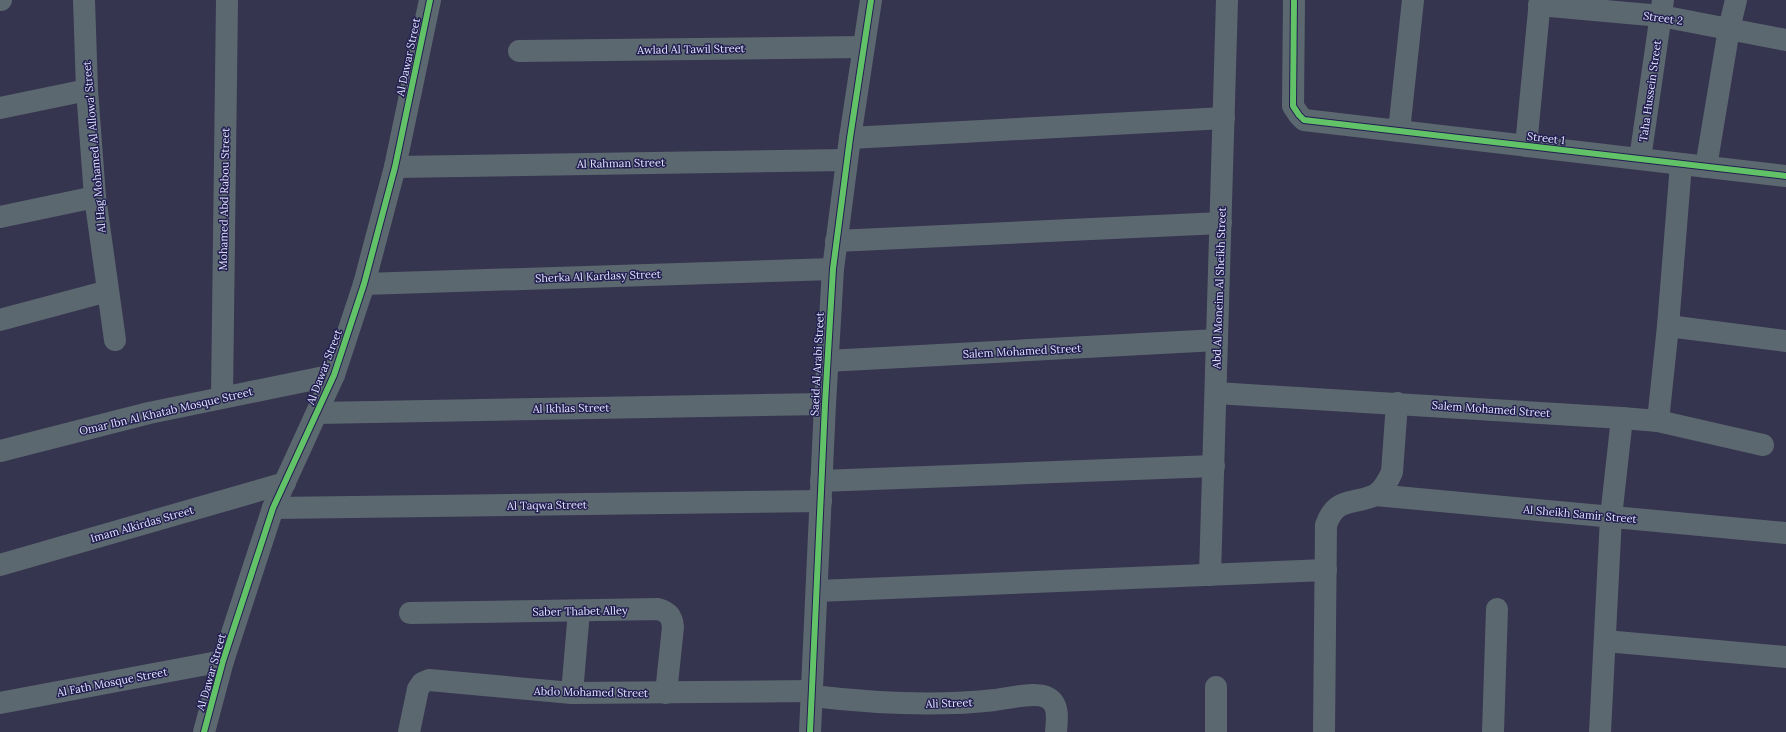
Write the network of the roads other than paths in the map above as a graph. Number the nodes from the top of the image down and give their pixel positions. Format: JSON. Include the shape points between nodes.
{"nodes":[{"id":1,"x":84,"y":0,"type":"edge"},
{"id":2,"x":227,"y":0,"type":"edge"},
{"id":3,"x":430,"y":0,"type":"edge"},
{"id":4,"x":871,"y":0,"type":"edge"},
{"id":5,"x":1227,"y":0,"type":"edge"},
{"id":6,"x":1294,"y":0,"type":"edge"},
{"id":7,"x":1413,"y":0,"type":"edge"},
{"id":8,"x":1736,"y":0,"type":"edge"},
{"id":9,"x":1540,"y":2,"type":"edge"},
{"id":10,"x":1662,"y":8,"type":"edge"},
{"id":11,"x":1729,"y":29,"type":"junction"},
{"id":12,"x":1786,"y":40,"type":"edge"},
{"id":13,"x":863,"y":47,"type":"junction"},
{"id":14,"x":520,"y":51,"type":"dead end"},
{"id":15,"x":87,"y":90,"type":"junction"},
{"id":16,"x":0,"y":108,"type":"edge"},
{"id":17,"x":1224,"y":118,"type":"junction"},
{"id":18,"x":1399,"y":131,"type":"junction"},
{"id":19,"x":850,"y":138,"type":"junction"},
{"id":20,"x":1526,"y":146,"type":"junction"},
{"id":21,"x":1640,"y":159,"type":"junction"},
{"id":22,"x":846,"y":160,"type":"junction"},
{"id":23,"x":1681,"y":164,"type":"junction"},
{"id":24,"x":395,"y":167,"type":"junction"},
{"id":25,"x":1706,"y":167,"type":"junction"},
{"id":26,"x":1786,"y":176,"type":"edge"},
{"id":27,"x":96,"y":197,"type":"junction"},
{"id":28,"x":0,"y":217,"type":"edge"},
{"id":29,"x":1221,"y":223,"type":"junction"},
{"id":30,"x":836,"y":241,"type":"junction"},
{"id":31,"x":833,"y":269,"type":"junction"},
{"id":32,"x":364,"y":284,"type":"junction"},
{"id":33,"x":108,"y":291,"type":"junction"},
{"id":34,"x":0,"y":320,"type":"edge"},
{"id":35,"x":1668,"y":326,"type":"junction"},
{"id":36,"x":115,"y":340,"type":"dead end"},
{"id":37,"x":1218,"y":340,"type":"junction"},
{"id":38,"x":1786,"y":341,"type":"edge"},
{"id":39,"x":827,"y":361,"type":"junction"},
{"id":40,"x":334,"y":375,"type":"junction"},
{"id":41,"x":1216,"y":393,"type":"junction"},
{"id":42,"x":222,"y":397,"type":"junction"},
{"id":43,"x":825,"y":404,"type":"junction"},
{"id":44,"x":1397,"y":404,"type":"junction"},
{"id":45,"x":317,"y":413,"type":"junction"},
{"id":46,"x":1622,"y":418,"type":"junction"},
{"id":47,"x":1658,"y":421,"type":"junction"},
{"id":48,"x":1763,"y":445,"type":"dead end"},
{"id":49,"x":0,"y":451,"type":"edge"},
{"id":50,"x":1214,"y":466,"type":"junction"},
{"id":51,"x":285,"y":483,"type":"junction"},
{"id":52,"x":821,"y":491,"type":"junction"},
{"id":53,"x":1375,"y":495,"type":"junction"},
{"id":54,"x":273,"y":508,"type":"junction"},
{"id":55,"x":1611,"y":517,"type":"junction"},
{"id":56,"x":1786,"y":534,"type":"edge"},
{"id":57,"x":0,"y":565,"type":"edge"},
{"id":58,"x":1326,"y":570,"type":"junction"},
{"id":59,"x":1210,"y":575,"type":"junction"},
{"id":60,"x":817,"y":591,"type":"junction"},
{"id":61,"x":1497,"y":609,"type":"dead end"},
{"id":62,"x":579,"y":611,"type":"junction"},
{"id":63,"x":410,"y":613,"type":"dead end"},
{"id":64,"x":1605,"y":641,"type":"junction"},
{"id":65,"x":1786,"y":657,"type":"edge"},
{"id":66,"x":223,"y":661,"type":"junction"},
{"id":67,"x":1216,"y":687,"type":"dead end"},
{"id":68,"x":572,"y":693,"type":"junction"},
{"id":69,"x":666,"y":693,"type":"junction"},
{"id":70,"x":812,"y":694,"type":"junction"},
{"id":71,"x":0,"y":703,"type":"edge"},
{"id":72,"x":204,"y":732,"type":"edge"},
{"id":73,"x":409,"y":732,"type":"edge"},
{"id":74,"x":810,"y":732,"type":"edge"},
{"id":75,"x":1056,"y":732,"type":"edge"},
{"id":76,"x":1216,"y":732,"type":"edge"},
{"id":77,"x":1324,"y":732,"type":"edge"},
{"id":78,"x":1493,"y":732,"type":"edge"},
{"id":79,"x":1600,"y":732,"type":"edge"}],
"edges":[{"from":1,"to":15,"type":"street","name":"Al Hag Mohamed Al Allowa' Street"},
{"from":2,"to":42,"type":"street","name":"Mohamed Abd Rabou Street"},
{"from":3,"to":24,"type":"street","name":"Al Dawar Street"},
{"from":4,"to":13,"type":"street","name":"Saeid Al Arabi Street"},
{"from":5,"to":17,"type":"street","name":"Abd Al Moneim Al Sheikh Street"},
{"from":6,"to":18,"type":"street","name":"Street 1","via":[[1294,106],[1299,115],[1304,120]]},
{"from":7,"to":18,"type":"street"},
{"from":8,"to":11,"type":"street"},
{"from":9,"to":10,"type":"street","name":"Street 2"},
{"from":9,"to":20,"type":"street"},
{"from":10,"to":11,"type":"street","name":"Street 2"},
{"from":10,"to":21,"type":"street","name":"Taha Hussein Street"},
{"from":11,"to":12,"type":"street","name":"Street 2"},
{"from":11,"to":25,"type":"street"},
{"from":13,"to":14,"type":"street","name":"Awlad Al Tawil Street"},
{"from":13,"to":19,"type":"street","name":"Saeid Al Arabi Street"},
{"from":15,"to":16,"type":"street"},
{"from":15,"to":27,"type":"street","name":"Al Hag Mohamed Al Allowa' Street"},
{"from":17,"to":19,"type":"street"},
{"from":17,"to":29,"type":"street","name":"Abd Al Moneim Al Sheikh Street"},
{"from":18,"to":20,"type":"street","name":"Street 1"},
{"from":19,"to":22,"type":"street","name":"Saeid Al Arabi Street"},
{"from":20,"to":21,"type":"street","name":"Street 1"},
{"from":21,"to":23,"type":"street","name":"Street 1"},
{"from":22,"to":24,"type":"street","name":"Al Rahman Street"},
{"from":22,"to":30,"type":"street","name":"Saeid Al Arabi Street"},
{"from":23,"to":25,"type":"street","name":"Street 1"},
{"from":23,"to":35,"type":"street"},
{"from":24,"to":32,"type":"street","name":"Al Dawar Street"},
{"from":25,"to":26,"type":"street","name":"Street 1"},
{"from":27,"to":28,"type":"street"},
{"from":27,"to":33,"type":"street","name":"Al Hag Mohamed Al Allowa' Street"},
{"from":29,"to":30,"type":"street"},
{"from":29,"to":37,"type":"street","name":"Abd Al Moneim Al Sheikh Street"},
{"from":30,"to":31,"type":"street","name":"Saeid Al Arabi Street"},
{"from":31,"to":32,"type":"street","name":"Sherka Al Kardasy Street"},
{"from":31,"to":39,"type":"street","name":"Saeid Al Arabi Street"},
{"from":32,"to":40,"type":"street","name":"Al Dawar Street"},
{"from":33,"to":34,"type":"street"},
{"from":33,"to":36,"type":"street","name":"Al Hag Mohamed Al Allowa' Street"},
{"from":35,"to":38,"type":"street"},
{"from":35,"to":47,"type":"street"},
{"from":37,"to":39,"type":"street","name":"Salem Mohamed Street"},
{"from":37,"to":41,"type":"street","name":"Abd Al Moneim Al Sheikh Street"},
{"from":39,"to":43,"type":"street","name":"Saeid Al Arabi Street"},
{"from":40,"to":42,"type":"street","name":"Omar Ibn Al Khatab Mosque Street"},
{"from":40,"to":45,"type":"street","name":"Al Dawar Street"},
{"from":41,"to":44,"type":"street","name":"Salem Mohamed Street"},
{"from":41,"to":50,"type":"street","name":"Abd Al Moneim Al Sheikh Street"},
{"from":42,"to":49,"type":"street","name":"Omar Ibn Al Khatab Mosque Street","via":[[149,412]]},
{"from":43,"to":45,"type":"street","name":"Al Ikhlas Street"},
{"from":43,"to":52,"type":"street","name":"Saeid Al Arabi Street"},
{"from":44,"to":46,"type":"street","name":"Salem Mohamed Street"},
{"from":44,"to":53,"type":"street","via":[[1392,472],[1383,488]]},
{"from":45,"to":51,"type":"street","name":"Al Dawar Street"},
{"from":46,"to":47,"type":"street","name":"Salem Mohamed Street"},
{"from":46,"to":55,"type":"street"},
{"from":47,"to":48,"type":"street","name":"Salem Mohamed Street"},
{"from":50,"to":52,"type":"street","name":"Al Taqwa Street"},
{"from":50,"to":59,"type":"street","name":"Abd Al Moneim Al Sheikh Street"},
{"from":51,"to":54,"type":"street","name":"Al Dawar Street"},
{"from":51,"to":57,"type":"street","name":"Imam Alkirdas Street"},
{"from":52,"to":54,"type":"street","name":"Al Taqwa Street"},
{"from":52,"to":60,"type":"street","name":"Saeid Al Arabi Street"},
{"from":53,"to":55,"type":"street","name":"Al Sheikh Samir Street"},
{"from":53,"to":58,"type":"street","name":"Al Sheikh Samir Street","via":[[1337,506],[1330,515],[1326,525]]},
{"from":54,"to":66,"type":"street","name":"Al Dawar Street"},
{"from":55,"to":56,"type":"street","name":"Al Sheikh Samir Street"},
{"from":55,"to":64,"type":"street"},
{"from":58,"to":59,"type":"street"},
{"from":58,"to":77,"type":"street","name":"Al Sheikh Samir Street"},
{"from":59,"to":60,"type":"street"},
{"from":60,"to":70,"type":"street","name":"Saeid Al Arabi Street"},
{"from":61,"to":78,"type":"street"},
{"from":62,"to":63,"type":"street","name":"Saber Thabet Alley"},
{"from":62,"to":68,"type":"street"},
{"from":62,"to":69,"type":"street","name":"Saber Thabet Alley","via":[[658,609],[666,612],[672,618],[673,627]]},
{"from":64,"to":65,"type":"street"},
{"from":64,"to":79,"type":"street"},
{"from":66,"to":71,"type":"street","name":"Al Fath Mosque Street"},
{"from":66,"to":72,"type":"street","name":"Al Dawar Street"},
{"from":67,"to":76,"type":"street"},
{"from":68,"to":69,"type":"street","name":"Abdo Mohamed Street"},
{"from":68,"to":73,"type":"street","name":"Abdo Mohamed Street","via":[[429,680],[422,683],[418,689]]},
{"from":69,"to":70,"type":"street","name":"Abdo Mohamed Street"},
{"from":70,"to":74,"type":"street","name":"Saeid Al Arabi Street"},
{"from":70,"to":75,"type":"street","name":"Ali Street","via":[[866,702],[922,703],[979,702],[1036,695],[1046,697],[1055,704]]}]}
